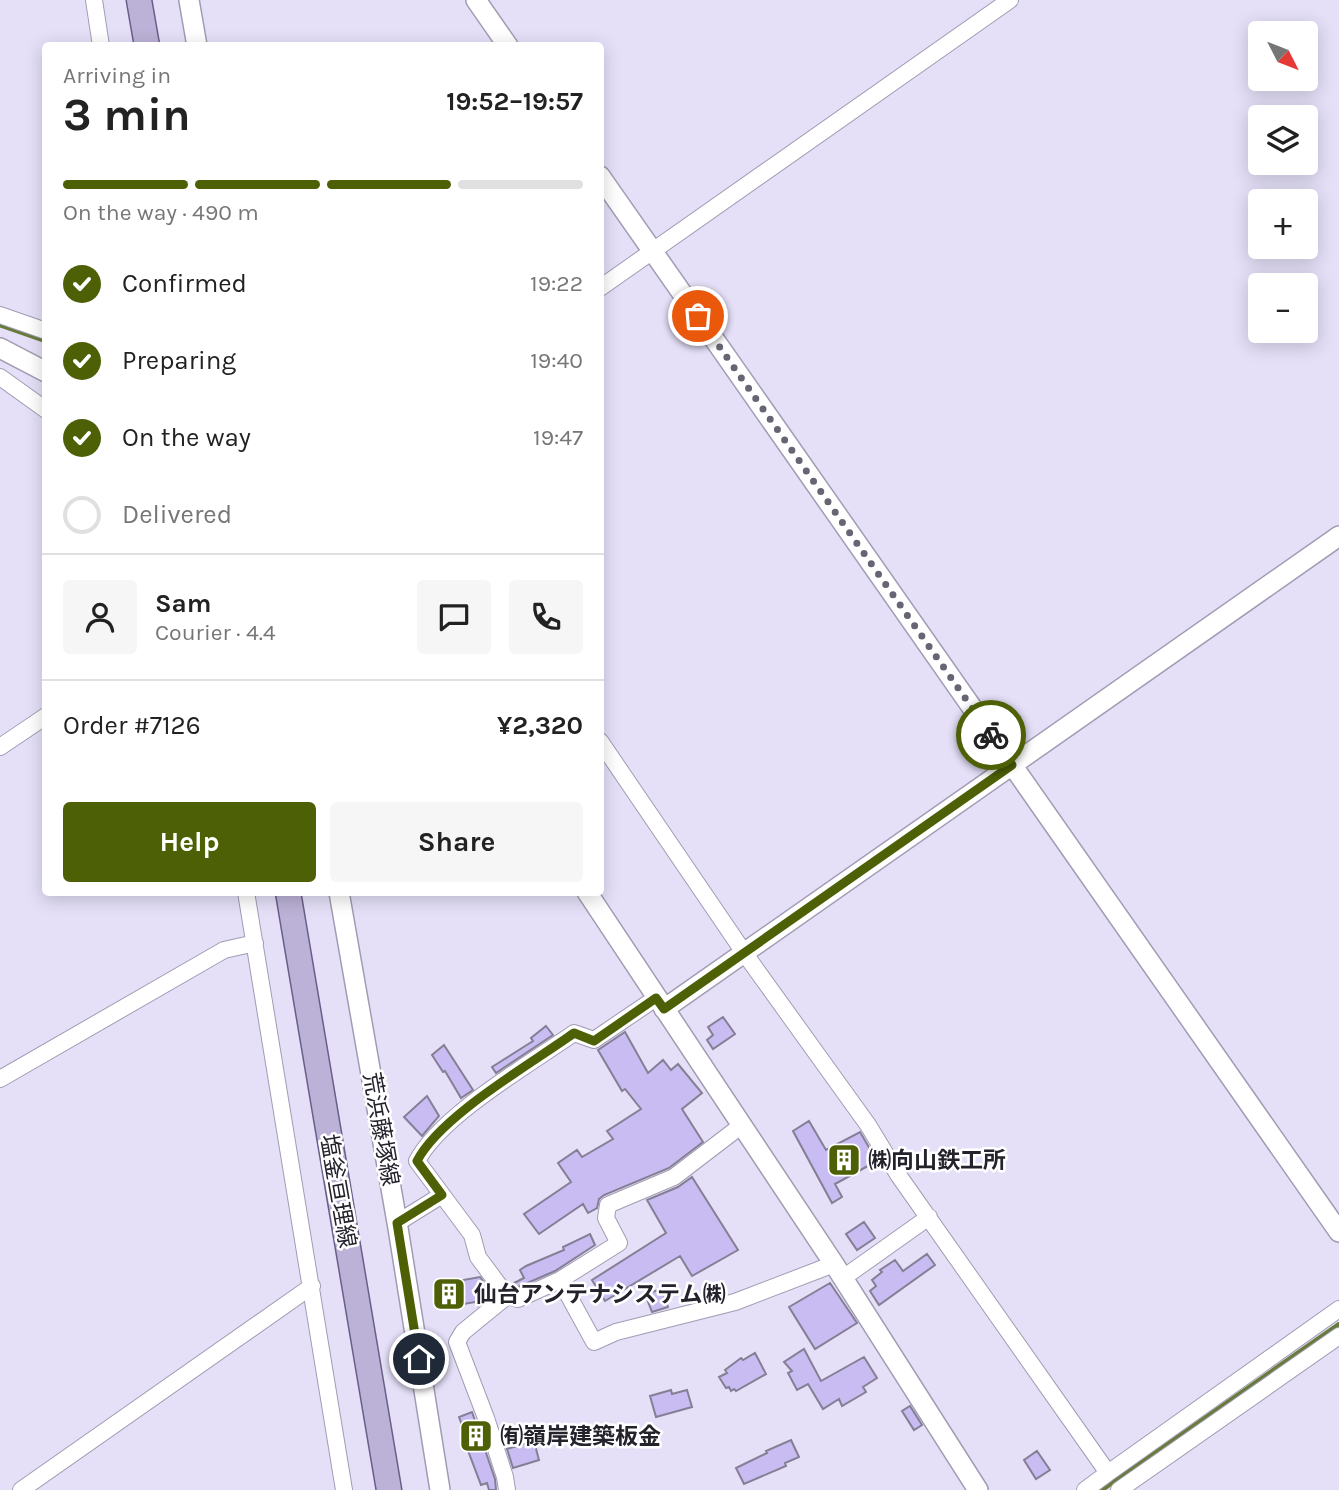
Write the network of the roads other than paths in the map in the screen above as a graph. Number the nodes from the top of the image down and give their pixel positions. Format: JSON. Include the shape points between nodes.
{"nodes":[{"id":1,"x":94,"y":0,"type":"edge"},
{"id":2,"x":139,"y":0,"type":"edge"},
{"id":3,"x":189,"y":0,"type":"edge"},
{"id":4,"x":476,"y":0,"type":"edge"},
{"id":5,"x":1010,"y":0,"type":"edge"},
{"id":6,"x":100,"y":42,"type":"edge"},
{"id":7,"x":146,"y":42,"type":"edge"},
{"id":8,"x":196,"y":42,"type":"edge"},
{"id":9,"x":505,"y":42,"type":"edge"},
{"id":10,"x":604,"y":182,"type":"edge"},
{"id":11,"x":653,"y":251,"type":"junction"},
{"id":12,"x":604,"y":285,"type":"edge"},
{"id":13,"x":0,"y":315,"type":"edge"},
{"id":14,"x":42,"y":330,"type":"edge"},
{"id":15,"x":0,"y":348,"type":"edge"},
{"id":16,"x":42,"y":370,"type":"edge"},
{"id":17,"x":0,"y":377,"type":"edge"},
{"id":18,"x":42,"y":407,"type":"edge"},
{"id":19,"x":1339,"y":536,"type":"edge"},
{"id":20,"x":42,"y":719,"type":"edge"},
{"id":21,"x":0,"y":747,"type":"edge"},
{"id":22,"x":604,"y":747,"type":"edge"},
{"id":23,"x":1012,"y":765,"type":"junction"},
{"id":24,"x":247,"y":896,"type":"edge"},
{"id":25,"x":289,"y":896,"type":"edge"},
{"id":26,"x":340,"y":896,"type":"edge"},
{"id":27,"x":590,"y":896,"type":"edge"},
{"id":28,"x":255,"y":943,"type":"junction"},
{"id":29,"x":745,"y":954,"type":"junction"},
{"id":30,"x":660,"y":1003,"type":"junction"},
{"id":31,"x":0,"y":1079,"type":"edge"},
{"id":32,"x":742,"y":1125,"type":"junction"},
{"id":33,"x":442,"y":1195,"type":"junction"},
{"id":34,"x":929,"y":1217,"type":"junction"},
{"id":35,"x":397,"y":1223,"type":"junction"},
{"id":36,"x":1339,"y":1232,"type":"edge"},
{"id":37,"x":839,"y":1271,"type":"junction"},
{"id":38,"x":560,"y":1280,"type":"junction"},
{"id":39,"x":312,"y":1286,"type":"junction"},
{"id":40,"x":507,"y":1296,"type":"junction"},
{"id":41,"x":1339,"y":1309,"type":"edge"},
{"id":42,"x":1339,"y":1336,"type":"edge"},
{"id":43,"x":1108,"y":1473,"type":"junction"},
{"id":44,"x":21,"y":1490,"type":"edge"},
{"id":45,"x":344,"y":1490,"type":"edge"},
{"id":46,"x":389,"y":1490,"type":"edge"},
{"id":47,"x":440,"y":1490,"type":"edge"},
{"id":48,"x":507,"y":1490,"type":"edge"},
{"id":49,"x":978,"y":1490,"type":"edge"},
{"id":50,"x":1085,"y":1490,"type":"edge"},
{"id":51,"x":1119,"y":1490,"type":"edge"}],
"edges":[{"from":1,"to":6,"type":"street"},
{"from":2,"to":7,"type":"main road"},
{"from":3,"to":8,"type":"street"},
{"from":4,"to":9,"type":"street"},
{"from":5,"to":11,"type":"street"},
{"from":10,"to":11,"type":"street"},
{"from":11,"to":12,"type":"street"},
{"from":11,"to":23,"type":"street"},
{"from":13,"to":14,"type":"street"},
{"from":15,"to":16,"type":"street"},
{"from":17,"to":18,"type":"street"},
{"from":19,"to":23,"type":"street"},
{"from":20,"to":21,"type":"street"},
{"from":22,"to":29,"type":"street"},
{"from":23,"to":29,"type":"street"},
{"from":23,"to":36,"type":"street"},
{"from":24,"to":28,"type":"street"},
{"from":25,"to":46,"type":"main road","name":"塩釜亘理線"},
{"from":26,"to":35,"type":"street","name":"荒浜藤塚線"},
{"from":27,"to":30,"type":"street"},
{"from":28,"to":31,"type":"street","via":[[224,950]]},
{"from":28,"to":39,"type":"street"},
{"from":29,"to":30,"type":"street"},
{"from":29,"to":34,"type":"street"},
{"from":30,"to":32,"type":"street"},
{"from":30,"to":33,"type":"street","via":[[594,1041],[574,1033],[478,1100],[425,1146],[417,1161]]},
{"from":32,"to":37,"type":"street"},
{"from":32,"to":38,"type":"street","via":[[674,1177],[608,1205],[607,1218],[619,1243]]},
{"from":33,"to":35,"type":"street"},
{"from":33,"to":40,"type":"street","via":[[472,1235],[478,1256]]},
{"from":34,"to":37,"type":"street"},
{"from":34,"to":43,"type":"street"},
{"from":35,"to":47,"type":"street","name":"荒浜藤塚線"},
{"from":37,"to":38,"type":"street","via":[[593,1342]]},
{"from":37,"to":49,"type":"street"},
{"from":38,"to":40,"type":"street","via":[[517,1299]]},
{"from":39,"to":44,"type":"street"},
{"from":39,"to":45,"type":"street"},
{"from":40,"to":48,"type":"street","via":[[457,1342]]},
{"from":41,"to":43,"type":"street"},
{"from":42,"to":51,"type":"street"},
{"from":43,"to":50,"type":"street"}]}
